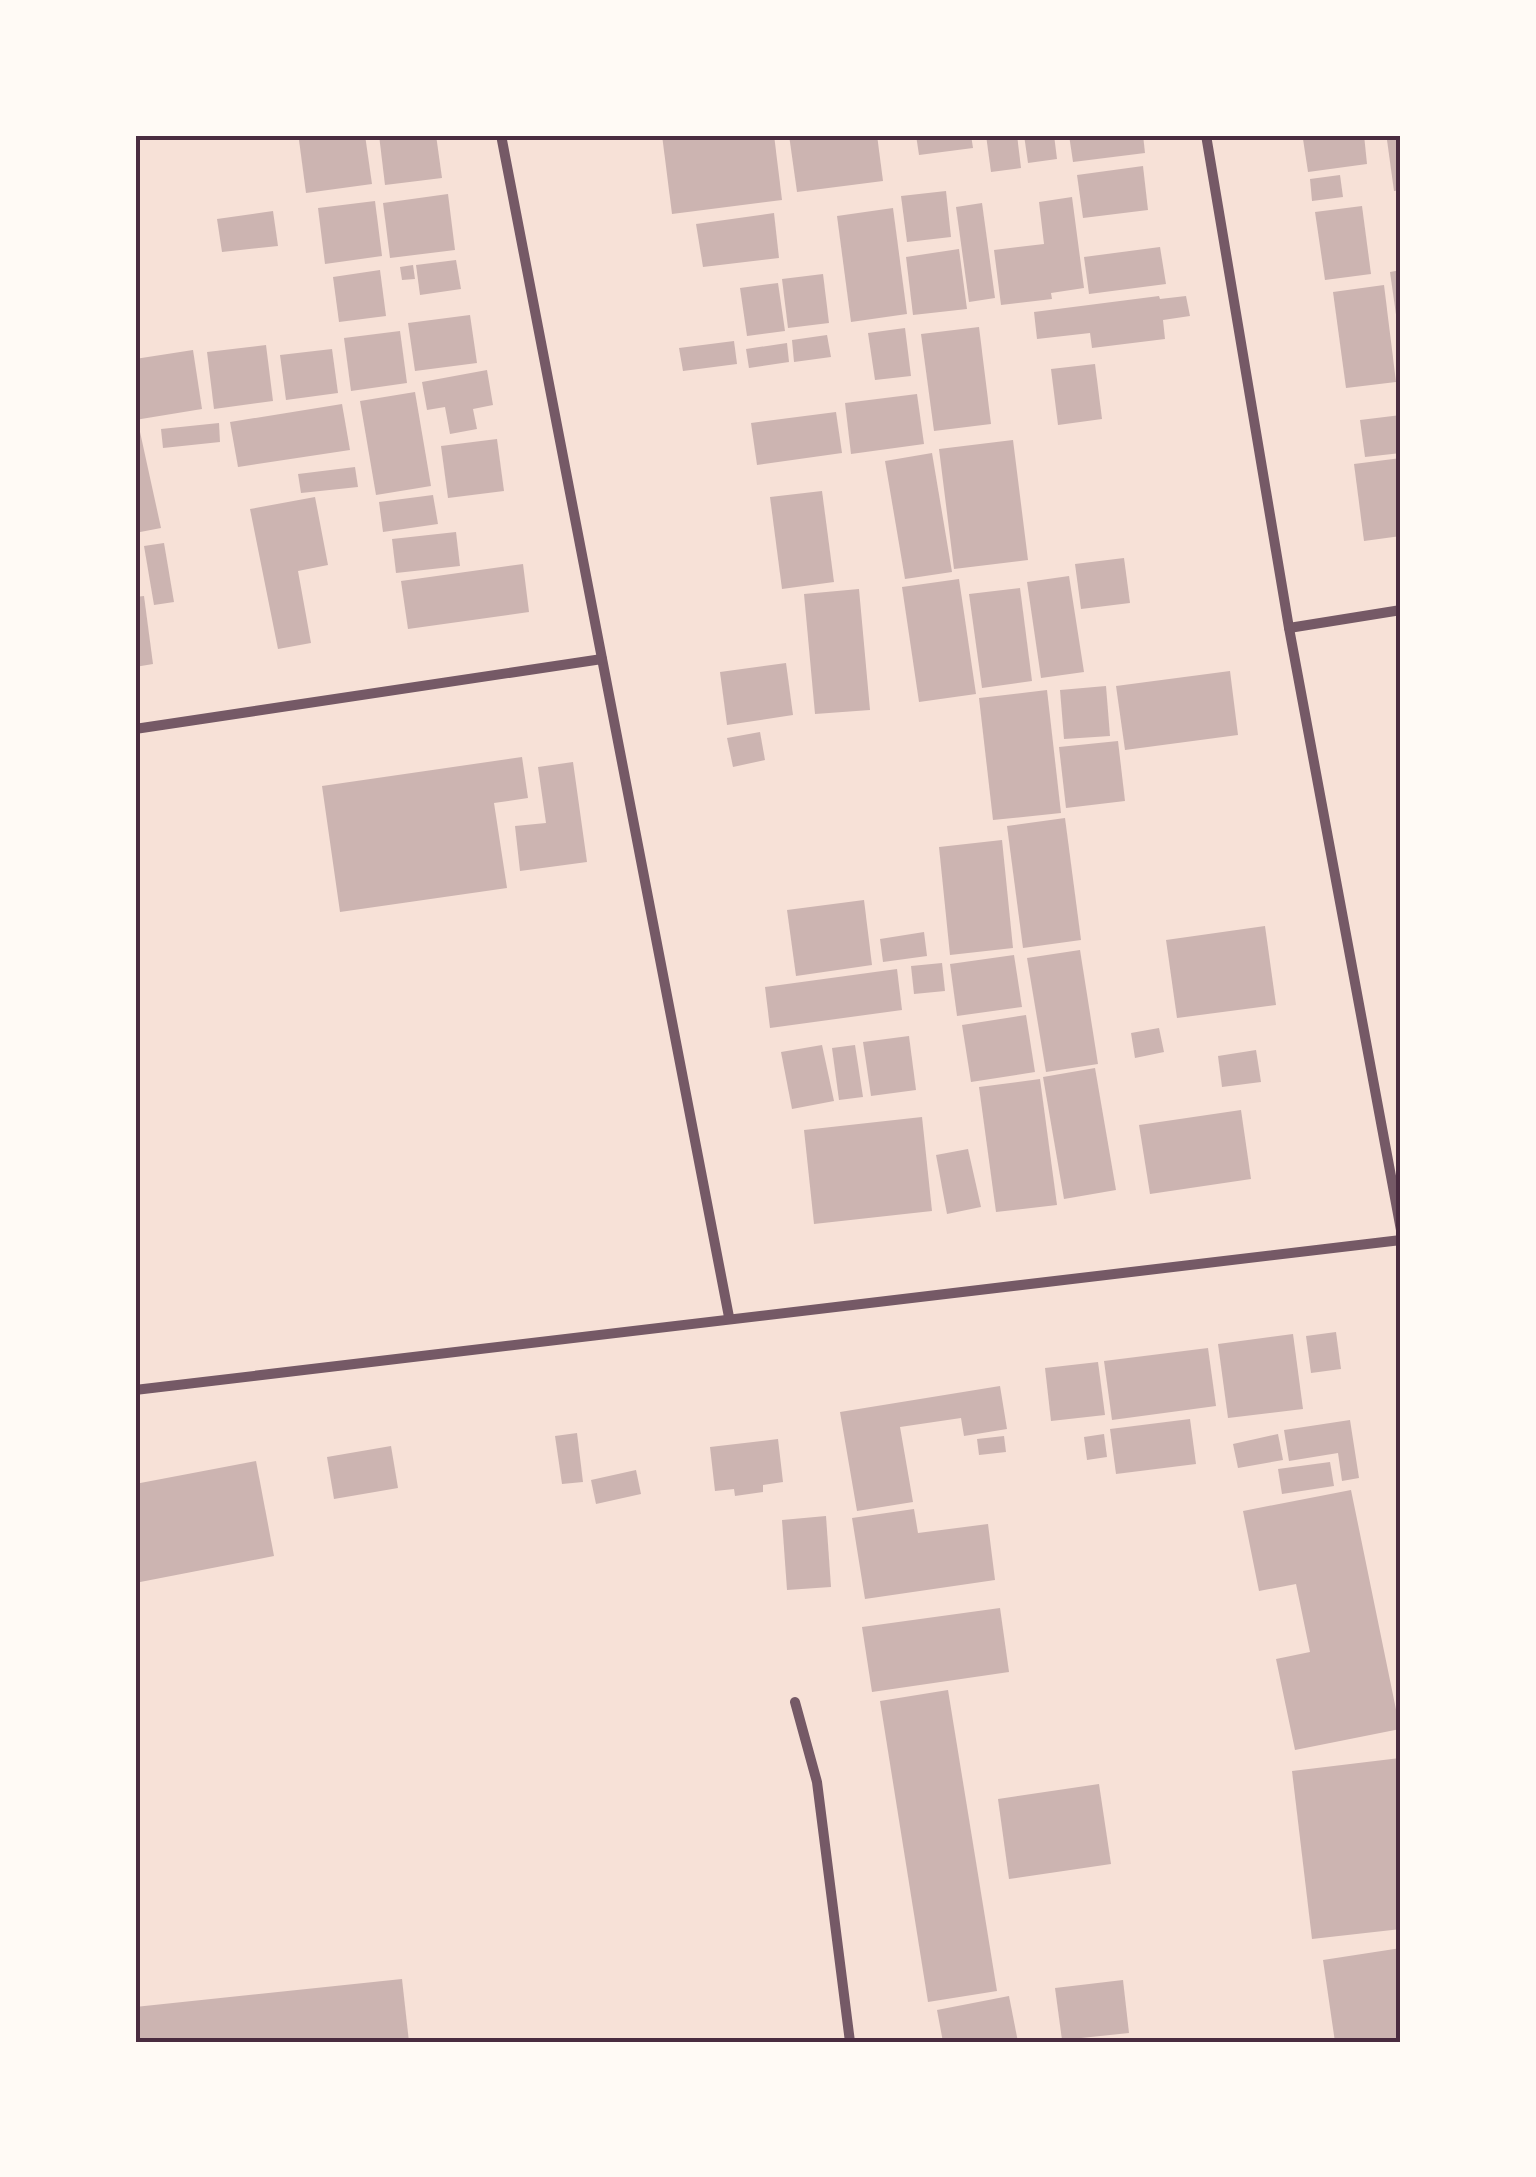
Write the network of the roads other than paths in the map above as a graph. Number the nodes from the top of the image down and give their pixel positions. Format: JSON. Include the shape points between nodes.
{"nodes":[{"id":1,"x":501,"y":135,"type":"edge"},
{"id":2,"x":1206,"y":135,"type":"edge"},
{"id":3,"x":1401,"y":610,"type":"edge"},
{"id":4,"x":1289,"y":628,"type":"junction"},
{"id":5,"x":602,"y":659,"type":"junction"},
{"id":6,"x":135,"y":729,"type":"edge"},
{"id":7,"x":1401,"y":1230,"type":"edge"},
{"id":8,"x":1401,"y":1240,"type":"edge"},
{"id":9,"x":729,"y":1317,"type":"junction"},
{"id":10,"x":135,"y":1390,"type":"edge"},
{"id":11,"x":796,"y":1702,"type":"dead end"},
{"id":12,"x":850,"y":2042,"type":"edge"}],
"edges":[{"from":1,"to":5,"type":"street"},
{"from":2,"to":4,"type":"street"},
{"from":3,"to":4,"type":"street"},
{"from":4,"to":7,"type":"street"},
{"from":5,"to":6,"type":"street"},
{"from":5,"to":9,"type":"street"},
{"from":8,"to":9,"type":"street"},
{"from":9,"to":10,"type":"street"},
{"from":11,"to":12,"type":"street","via":[[817,1782]]}]}
